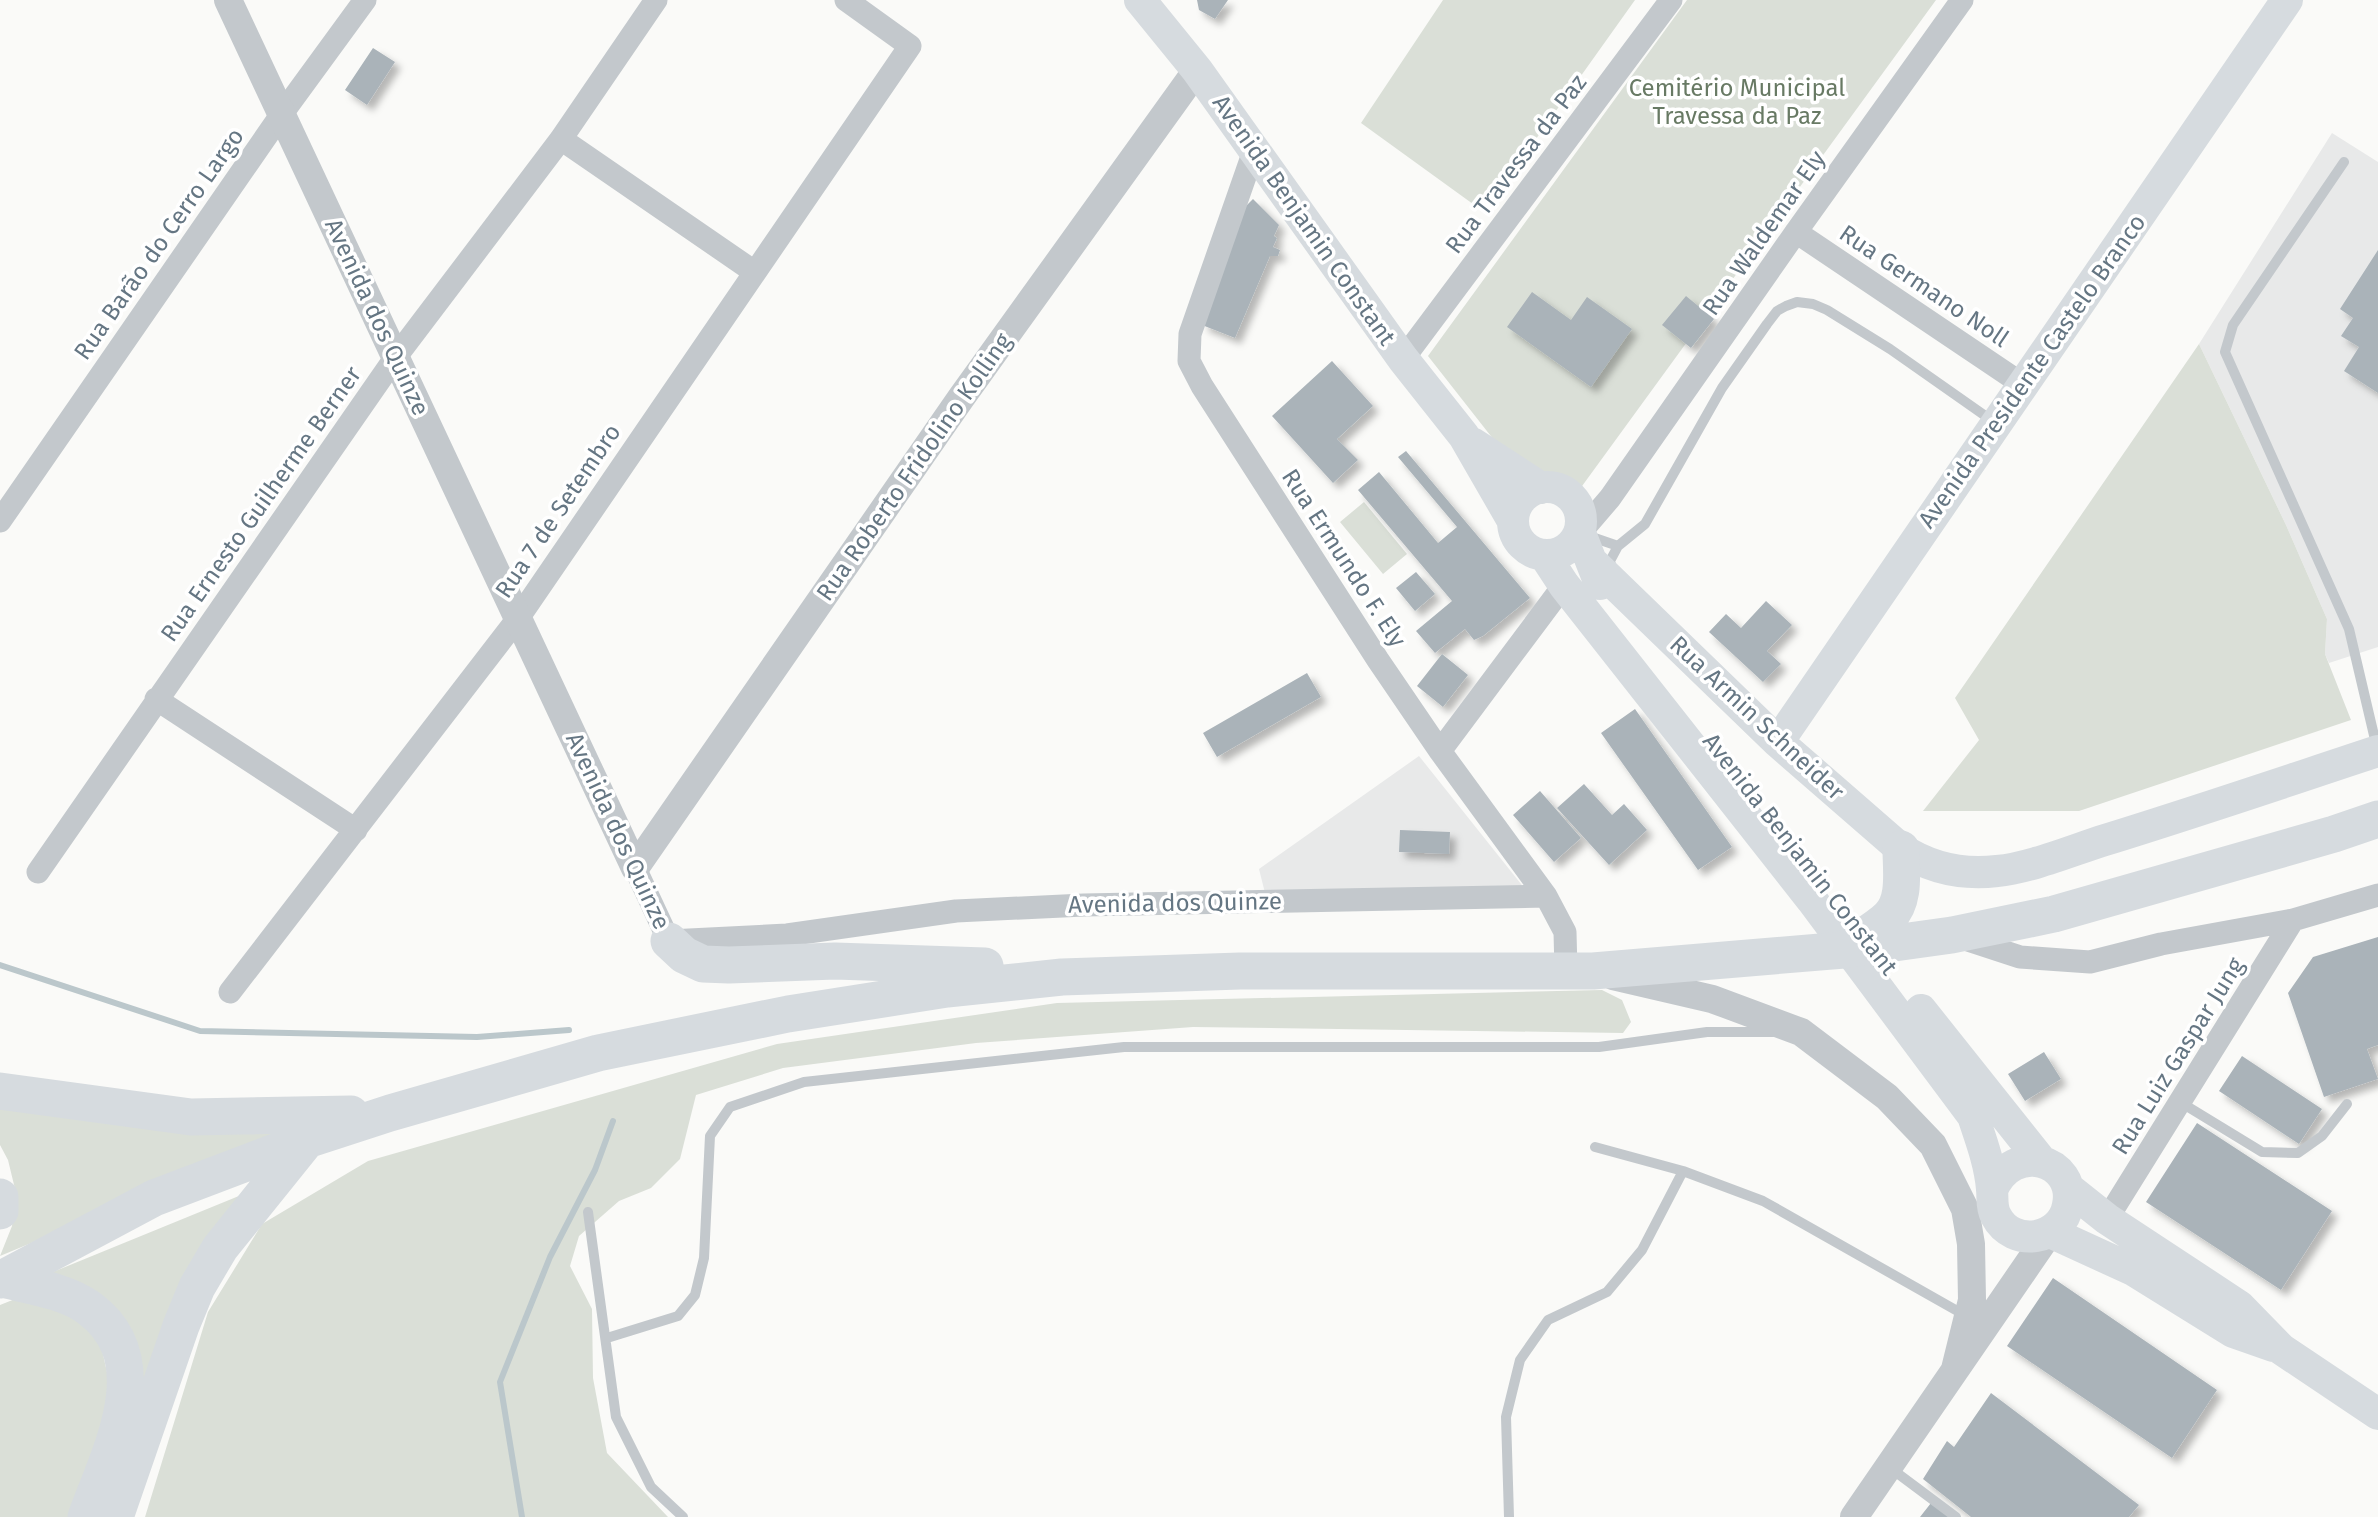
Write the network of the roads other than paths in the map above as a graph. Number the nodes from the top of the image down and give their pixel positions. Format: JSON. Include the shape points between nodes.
{"nodes":[{"id":1,"x":228,"y":0,"type":"edge"},
{"id":2,"x":365,"y":0,"type":"edge"},
{"id":3,"x":656,"y":0,"type":"edge"},
{"id":4,"x":846,"y":0,"type":"edge"},
{"id":5,"x":1140,"y":0,"type":"edge"},
{"id":6,"x":1671,"y":0,"type":"edge"},
{"id":7,"x":1962,"y":0,"type":"edge"},
{"id":8,"x":2265,"y":0,"type":"edge"},
{"id":9,"x":2287,"y":0,"type":"edge"},
{"id":10,"x":1197,"y":70,"type":"junction"},
{"id":11,"x":281,"y":115,"type":"junction"},
{"id":12,"x":561,"y":139,"type":"junction"},
{"id":13,"x":1255,"y":148,"type":"junction"},
{"id":14,"x":2344,"y":162,"type":"dead end"},
{"id":15,"x":2147,"y":188,"type":"junction"},
{"id":16,"x":1796,"y":232,"type":"junction"},
{"id":17,"x":754,"y":271,"type":"junction"},
{"id":18,"x":396,"y":358,"type":"junction"},
{"id":19,"x":1403,"y":359,"type":"junction"},
{"id":20,"x":2014,"y":379,"type":"junction"},
{"id":21,"x":1987,"y":418,"type":"junction"},
{"id":22,"x":1467,"y":441,"type":"junction"},
{"id":23,"x":1541,"y":488,"type":"junction"},
{"id":24,"x":0,"y":521,"type":"edge"},
{"id":25,"x":1513,"y":521,"type":"junction"},
{"id":26,"x":1580,"y":533,"type":"junction"},
{"id":27,"x":1545,"y":555,"type":"junction"},
{"id":28,"x":1609,"y":565,"type":"junction"},
{"id":29,"x":1564,"y":585,"type":"junction"},
{"id":30,"x":519,"y":617,"type":"junction"},
{"id":31,"x":156,"y":699,"type":"junction"},
{"id":32,"x":1771,"y":734,"type":"junction"},
{"id":33,"x":1440,"y":751,"type":"junction"},
{"id":34,"x":2378,"y":751,"type":"edge"},
{"id":35,"x":2378,"y":819,"type":"edge"},
{"id":36,"x":356,"y":830,"type":"junction"},
{"id":37,"x":1901,"y":849,"type":"junction"},
{"id":38,"x":635,"y":868,"type":"junction"},
{"id":39,"x":38,"y":872,"type":"dead end"},
{"id":40,"x":2378,"y":895,"type":"edge"},
{"id":41,"x":1546,"y":896,"type":"junction"},
{"id":42,"x":1823,"y":898,"type":"junction"},
{"id":43,"x":2293,"y":920,"type":"junction"},
{"id":44,"x":1952,"y":935,"type":"junction"},
{"id":45,"x":669,"y":941,"type":"junction"},
{"id":46,"x":1844,"y":950,"type":"junction"},
{"id":47,"x":1580,"y":971,"type":"junction"},
{"id":48,"x":1062,"y":977,"type":"junction"},
{"id":49,"x":230,"y":992,"type":"dead end"},
{"id":50,"x":1917,"y":1021,"type":"junction"},
{"id":51,"x":1801,"y":1032,"type":"junction"},
{"id":52,"x":0,"y":1091,"type":"edge"},
{"id":53,"x":2180,"y":1102,"type":"junction"},
{"id":54,"x":2347,"y":1104,"type":"dead end"},
{"id":55,"x":390,"y":1113,"type":"junction"},
{"id":56,"x":307,"y":1140,"type":"junction"},
{"id":57,"x":1595,"y":1147,"type":"dead end"},
{"id":58,"x":2042,"y":1162,"type":"junction"},
{"id":59,"x":1947,"y":1170,"type":"junction"},
{"id":60,"x":1683,"y":1171,"type":"junction"},
{"id":61,"x":2068,"y":1188,"type":"junction"},
{"id":62,"x":0,"y":1197,"type":"edge"},
{"id":63,"x":1993,"y":1203,"type":"junction"},
{"id":64,"x":0,"y":1211,"type":"edge"},
{"id":65,"x":589,"y":1212,"type":"dead end"},
{"id":66,"x":2107,"y":1219,"type":"junction"},
{"id":67,"x":2050,"y":1232,"type":"junction"},
{"id":68,"x":2140,"y":1257,"type":"junction"},
{"id":69,"x":1,"y":1280,"type":"edge"},
{"id":70,"x":1979,"y":1309,"type":"junction"},
{"id":71,"x":607,"y":1338,"type":"junction"},
{"id":72,"x":2378,"y":1414,"type":"edge"},
{"id":73,"x":1889,"y":1467,"type":"junction"},
{"id":74,"x":1861,"y":1514,"type":"edge"},
{"id":75,"x":86,"y":1517,"type":"edge"},
{"id":76,"x":115,"y":1517,"type":"edge"},
{"id":77,"x":683,"y":1517,"type":"edge"},
{"id":78,"x":1509,"y":1517,"type":"edge"},
{"id":79,"x":1956,"y":1517,"type":"edge"}],
"edges":[{"from":1,"to":11,"type":"street","name":"Avenida dos Quinze"},
{"from":2,"to":11,"type":"street","name":"Rua Barão do Cerro Largo"},
{"from":3,"to":12,"type":"street","name":"Rua Ernesto Guilherme Berner"},
{"from":4,"to":17,"type":"street","name":"Rua 7 de Setembro","via":[[910,46]]},
{"from":5,"to":10,"type":"main road","name":"Avenida Benjamin Constant"},
{"from":6,"to":19,"type":"street","name":"Rua Travessa da Paz"},
{"from":7,"to":16,"type":"street","name":"Rua Waldemar Ely"},
{"from":8,"to":15,"type":"main road","name":"Avenida Presidente Castelo Branco"},
{"from":9,"to":15,"type":"main road","name":"Avenida Presidente Castelo Branco"},
{"from":10,"to":13,"type":"main road","name":"Avenida Benjamin Constant"},
{"from":10,"to":38,"type":"street","name":"Rua Roberto Fridolino Kolling","via":[[953,410]]},
{"from":11,"to":18,"type":"street","name":"Avenida dos Quinze"},
{"from":11,"to":24,"type":"street","name":"Rua Barão do Cerro Largo"},
{"from":12,"to":17,"type":"street"},
{"from":12,"to":18,"type":"street","name":"Rua Ernesto Guilherme Berner"},
{"from":13,"to":19,"type":"main road","name":"Avenida Benjamin Constant"},
{"from":13,"to":33,"type":"street","name":"Rua Ermundo F. Ely","via":[[1190,334],[1189,361],[1370,649]]},
{"from":14,"to":34,"type":"lane","via":[[2233,325],[2225,352],[2349,629]]},
{"from":15,"to":20,"type":"main road","name":"Avenida Presidente Castelo Branco"},
{"from":16,"to":20,"type":"street","name":"Rua Germano Noll"},
{"from":16,"to":26,"type":"street","name":"Rua Waldemar Ely","via":[[1611,498]]},
{"from":17,"to":30,"type":"street","name":"Rua 7 de Setembro"},
{"from":18,"to":30,"type":"street","name":"Avenida dos Quinze"},
{"from":18,"to":31,"type":"street","name":"Rua Ernesto Guilherme Berner"},
{"from":19,"to":22,"type":"main road","name":"Avenida Benjamin Constant"},
{"from":20,"to":21,"type":"main road","name":"Avenida Presidente Castelo Branco"},
{"from":21,"to":28,"type":"lane","via":[[1827,310],[1797,302],[1786,306],[1777,311],[1722,388],[1645,524]]},
{"from":21,"to":32,"type":"main road","name":"Avenida Presidente Castelo Branco"},
{"from":22,"to":23,"type":"main road","name":"Avenida Benjamin Constant"},
{"from":22,"to":25,"type":"main road","name":"Avenida Benjamin Constant"},
{"from":23,"to":25,"type":"main road","via":[[1518,503]]},
{"from":23,"to":26,"type":"main road","via":[[1556,488],[1573,500],[1581,519]]},
{"from":25,"to":27,"type":"main road","via":[[1522,544]]},
{"from":26,"to":27,"type":"main road","via":[[1562,552]]},
{"from":26,"to":28,"type":"main road","name":"Avenida Benjamin Constant"},
{"from":27,"to":29,"type":"main road","name":"Avenida Benjamin Constant"},
{"from":28,"to":32,"type":"main road","name":"Rua Armin Schneider"},
{"from":28,"to":42,"type":"main road","name":"Avenida Benjamin Constant","via":[[1604,597],[1620,624]]},
{"from":29,"to":33,"type":"street"},
{"from":29,"to":42,"type":"main road","name":"Avenida Benjamin Constant"},
{"from":30,"to":36,"type":"street","name":"Rua 7 de Setembro"},
{"from":30,"to":38,"type":"street","name":"Avenida dos Quinze"},
{"from":31,"to":36,"type":"street"},
{"from":31,"to":39,"type":"street","name":"Rua Ernesto Guilherme Berner"},
{"from":32,"to":37,"type":"main road","name":"Rua Armin Schneider"},
{"from":33,"to":41,"type":"street","name":"Rua Ermundo F. Ely"},
{"from":34,"to":37,"type":"main road","name":"Rua Armin Schneider","via":[[1998,871],[1951,871]]},
{"from":35,"to":44,"type":"highway","via":[[2067,911]]},
{"from":36,"to":49,"type":"street","name":"Rua 7 de Setembro"},
{"from":37,"to":46,"type":"highway","via":[[1902,892],[1895,908]]},
{"from":38,"to":45,"type":"street","name":"Avenida dos Quinze"},
{"from":40,"to":43,"type":"street"},
{"from":41,"to":45,"type":"street","name":"Avenida dos Quinze","via":[[968,910],[787,935]]},
{"from":41,"to":47,"type":"street","name":"Rua Ermundo F. Ely"},
{"from":42,"to":50,"type":"main road","name":"Avenida Benjamin Constant"},
{"from":43,"to":44,"type":"street","via":[[2090,962],[2020,957]]},
{"from":43,"to":53,"type":"street","name":"Rua Luiz Gaspar Jung"},
{"from":44,"to":46,"type":"highway"},
{"from":45,"to":48,"type":"highway","via":[[703,964],[835,961],[1001,966]]},
{"from":46,"to":47,"type":"highway"},
{"from":47,"to":48,"type":"highway","via":[[1240,971]]},
{"from":47,"to":51,"type":"street","via":[[1712,999]]},
{"from":48,"to":55,"type":"highway","via":[[788,1014],[598,1053]]},
{"from":50,"to":58,"type":"main road","name":"Avenida Benjamin Constant"},
{"from":50,"to":63,"type":"main road","name":"Avenida Benjamin Constant","via":[[1973,1116],[1984,1148]]},
{"from":51,"to":59,"type":"street","via":[[1886,1097],[1933,1145]]},
{"from":51,"to":71,"type":"lane","via":[[1707,1032],[1599,1047],[1124,1047],[804,1082],[730,1107],[710,1136],[704,1258],[695,1295],[678,1316]]},
{"from":52,"to":55,"type":"highway","via":[[191,1117]]},
{"from":53,"to":54,"type":"lane","via":[[2262,1152],[2298,1153],[2322,1136]]},
{"from":53,"to":66,"type":"street","name":"Rua Luiz Gaspar Jung"},
{"from":55,"to":56,"type":"highway"},
{"from":56,"to":69,"type":"highway","via":[[154,1198]]},
{"from":56,"to":76,"type":"highway","via":[[220,1248],[197,1287]]},
{"from":57,"to":60,"type":"lane"},
{"from":58,"to":61,"type":"main road","via":[[2053,1167]]},
{"from":58,"to":63,"type":"main road","via":[[2017,1162],[2006,1169],[1997,1178]]},
{"from":59,"to":63,"type":"street"},
{"from":59,"to":70,"type":"street","via":[[1965,1209]]},
{"from":60,"to":70,"type":"lane","via":[[1763,1201]]},
{"from":60,"to":78,"type":"lane","via":[[1642,1250],[1607,1292],[1548,1320],[1520,1360],[1506,1417]]},
{"from":61,"to":66,"type":"main road"},
{"from":61,"to":67,"type":"main road","via":[[2066,1213]]},
{"from":62,"to":64,"type":"highway"},
{"from":63,"to":67,"type":"main road","via":[[2003,1226],[2013,1233],[2038,1237]]},
{"from":63,"to":70,"type":"street"},
{"from":65,"to":71,"type":"lane"},
{"from":66,"to":68,"type":"main road"},
{"from":67,"to":68,"type":"main road"},
{"from":67,"to":70,"type":"street"},
{"from":68,"to":72,"type":"main road","via":[[2239,1306],[2281,1349]]},
{"from":69,"to":75,"type":"highway","via":[[57,1293],[88,1307],[106,1325],[122,1352],[127,1381],[123,1415]]},
{"from":70,"to":73,"type":"street","via":[[1955,1370]]},
{"from":71,"to":77,"type":"lane","via":[[616,1417],[651,1486]]},
{"from":73,"to":74,"type":"street"},
{"from":73,"to":79,"type":"lane"}]}
